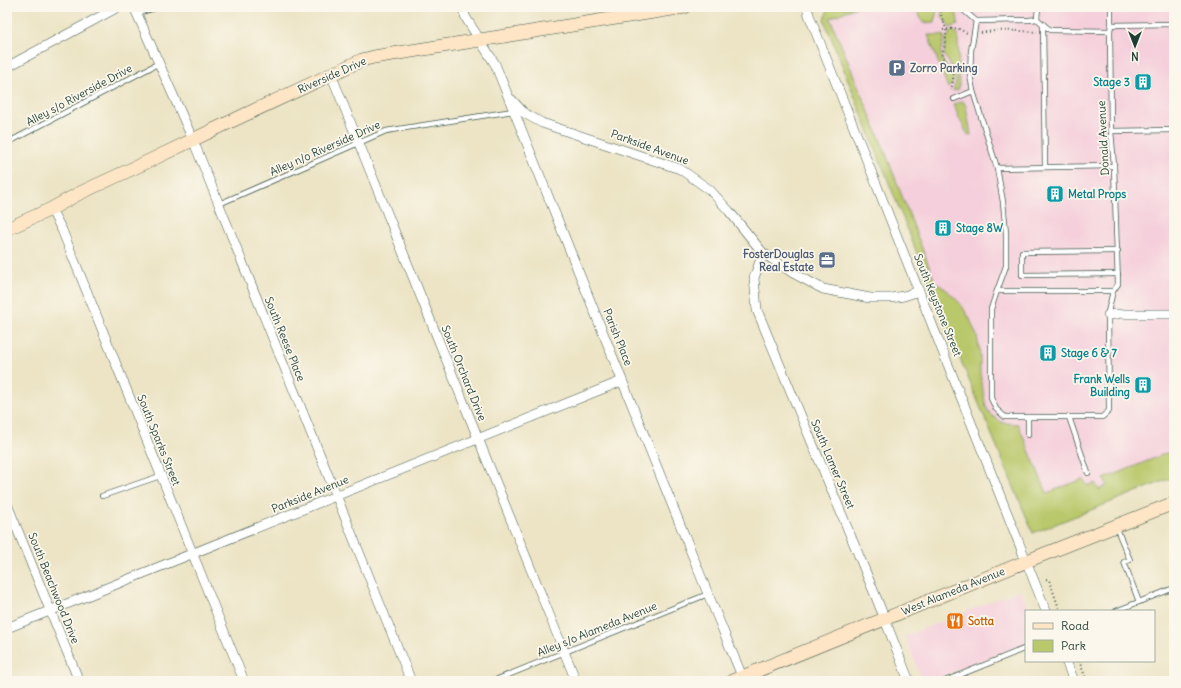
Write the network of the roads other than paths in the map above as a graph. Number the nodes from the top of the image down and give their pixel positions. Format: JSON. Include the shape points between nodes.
{"nodes":[{"id":1,"x":118,"y":7,"type":"edge"},
{"id":2,"x":158,"y":7,"type":"edge"},
{"id":3,"x":462,"y":7,"type":"edge"},
{"id":4,"x":685,"y":7,"type":"edge"},
{"id":5,"x":807,"y":7,"type":"edge"},
{"id":6,"x":960,"y":7,"type":"edge"},
{"id":7,"x":1038,"y":7,"type":"edge"},
{"id":8,"x":1111,"y":7,"type":"edge"},
{"id":9,"x":136,"y":10,"type":"edge"},
{"id":10,"x":1037,"y":19,"type":"junction"},
{"id":11,"x":976,"y":21,"type":"junction"},
{"id":12,"x":1043,"y":24,"type":"junction"},
{"id":13,"x":1174,"y":24,"type":"edge"},
{"id":14,"x":1111,"y":25,"type":"junction"},
{"id":15,"x":1110,"y":31,"type":"junction"},
{"id":16,"x":480,"y":40,"type":"junction"},
{"id":17,"x":159,"y":63,"type":"junction"},
{"id":18,"x":7,"y":67,"type":"edge"},
{"id":19,"x":331,"y":74,"type":"junction"},
{"id":20,"x":972,"y":91,"type":"junction"},
{"id":21,"x":507,"y":95,"type":"junction"},
{"id":22,"x":954,"y":99,"type":"dead end"},
{"id":23,"x":513,"y":111,"type":"junction"},
{"id":24,"x":1174,"y":130,"type":"edge"},
{"id":25,"x":1111,"y":131,"type":"junction"},
{"id":26,"x":193,"y":140,"type":"junction"},
{"id":27,"x":7,"y":143,"type":"edge"},
{"id":28,"x":359,"y":143,"type":"junction"},
{"id":29,"x":1045,"y":166,"type":"junction"},
{"id":30,"x":1114,"y":166,"type":"junction"},
{"id":31,"x":997,"y":168,"type":"junction"},
{"id":32,"x":219,"y":204,"type":"junction"},
{"id":33,"x":51,"y":209,"type":"junction"},
{"id":34,"x":7,"y":229,"type":"edge"},
{"id":35,"x":1118,"y":251,"type":"junction"},
{"id":36,"x":762,"y":253,"type":"junction"},
{"id":37,"x":1118,"y":274,"type":"junction"},
{"id":38,"x":919,"y":291,"type":"junction"},
{"id":39,"x":997,"y":291,"type":"junction"},
{"id":40,"x":1113,"y":291,"type":"junction"},
{"id":41,"x":1174,"y":314,"type":"edge"},
{"id":42,"x":1108,"y":315,"type":"junction"},
{"id":43,"x":622,"y":381,"type":"junction"},
{"id":44,"x":1028,"y":417,"type":"junction"},
{"id":45,"x":1069,"y":417,"type":"junction"},
{"id":46,"x":1028,"y":435,"type":"dead end"},
{"id":47,"x":478,"y":439,"type":"junction"},
{"id":48,"x":1088,"y":473,"type":"dead end"},
{"id":49,"x":160,"y":476,"type":"junction"},
{"id":50,"x":102,"y":496,"type":"dead end"},
{"id":51,"x":336,"y":497,"type":"junction"},
{"id":52,"x":7,"y":504,"type":"edge"},
{"id":53,"x":1173,"y":507,"type":"edge"},
{"id":54,"x":1116,"y":526,"type":"junction"},
{"id":55,"x":192,"y":553,"type":"junction"},
{"id":56,"x":1027,"y":561,"type":"junction"},
{"id":57,"x":1174,"y":588,"type":"edge"},
{"id":58,"x":708,"y":594,"type":"junction"},
{"id":59,"x":1139,"y":602,"type":"junction"},
{"id":60,"x":50,"y":610,"type":"junction"},
{"id":61,"x":1046,"y":610,"type":"edge"},
{"id":62,"x":1119,"y":610,"type":"edge"},
{"id":63,"x":884,"y":619,"type":"junction"},
{"id":64,"x":7,"y":628,"type":"edge"},
{"id":65,"x":1025,"y":648,"type":"edge"},
{"id":66,"x":564,"y":652,"type":"junction"},
{"id":67,"x":1066,"y":662,"type":"edge"},
{"id":68,"x":740,"y":680,"type":"edge"},
{"id":69,"x":79,"y":681,"type":"edge"},
{"id":70,"x":244,"y":681,"type":"edge"},
{"id":71,"x":411,"y":681,"type":"edge"},
{"id":72,"x":493,"y":681,"type":"edge"},
{"id":73,"x":576,"y":681,"type":"edge"},
{"id":74,"x":909,"y":681,"type":"edge"},
{"id":75,"x":945,"y":681,"type":"edge"},
{"id":76,"x":1074,"y":681,"type":"edge"}],
"edges":[{"from":1,"to":18,"type":"street"},
{"from":2,"to":9,"type":"lane"},
{"from":3,"to":16,"type":"street","name":"Parish Place"},
{"from":4,"to":16,"type":"main road","name":"Riverside Drive"},
{"from":5,"to":38,"type":"street","name":"South Keystone Street"},
{"from":6,"to":11,"type":"lane"},
{"from":7,"to":10,"type":"lane"},
{"from":8,"to":14,"type":"lane","name":"Donald Avenue"},
{"from":9,"to":17,"type":"street","name":"South Reese Place"},
{"from":10,"to":11,"type":"lane"},
{"from":10,"to":12,"type":"lane"},
{"from":11,"to":20,"type":"lane","via":[[971,51]]},
{"from":12,"to":15,"type":"lane","via":[[1050,30]]},
{"from":12,"to":29,"type":"lane"},
{"from":13,"to":14,"type":"lane"},
{"from":14,"to":15,"type":"lane","name":"Donald Avenue"},
{"from":15,"to":25,"type":"lane","name":"Donald Avenue"},
{"from":16,"to":19,"type":"main road","name":"Riverside Drive","via":[[374,56]]},
{"from":16,"to":21,"type":"street","name":"Parish Place","via":[[495,64]]},
{"from":17,"to":26,"type":"street","name":"South Reese Place"},
{"from":17,"to":27,"type":"lane","name":"Alley s/o Riverside Drive"},
{"from":19,"to":26,"type":"main road","name":"Riverside Drive"},
{"from":19,"to":28,"type":"street","name":"South Orchard Drive"},
{"from":20,"to":22,"type":"lane"},
{"from":20,"to":31,"type":"lane"},
{"from":21,"to":23,"type":"street","name":"Parish Place"},
{"from":21,"to":36,"type":"street","name":"Parkside Avenue","via":[[524,113],[542,123],[680,169],[710,190],[730,211]]},
{"from":23,"to":28,"type":"lane","name":"Alley n/o Riverside Drive","via":[[391,130]]},
{"from":23,"to":43,"type":"street","name":"Parish Place"},
{"from":24,"to":25,"type":"lane"},
{"from":25,"to":30,"type":"lane","name":"Donald Avenue"},
{"from":26,"to":32,"type":"street","name":"South Reese Place"},
{"from":26,"to":33,"type":"main road","name":"Riverside Drive"},
{"from":28,"to":32,"type":"lane","name":"Alley n/o Riverside Drive"},
{"from":28,"to":47,"type":"street","name":"South Orchard Drive"},
{"from":29,"to":30,"type":"lane"},
{"from":29,"to":31,"type":"lane"},
{"from":30,"to":35,"type":"lane","name":"Donald Avenue"},
{"from":31,"to":39,"type":"lane","via":[[1006,233],[1006,266]]},
{"from":32,"to":51,"type":"street","name":"South Reese Place"},
{"from":33,"to":34,"type":"main road","name":"Riverside Drive"},
{"from":33,"to":49,"type":"street","name":"South Sparks Street","via":[[62,230]]},
{"from":35,"to":37,"type":"lane","name":"Donald Avenue"},
{"from":35,"to":37,"type":"lane","via":[[1022,252],[1022,275]]},
{"from":36,"to":38,"type":"street","name":"Parkside Avenue","via":[[823,289],[870,298],[891,298]]},
{"from":36,"to":63,"type":"street","name":"South Lamer Street","via":[[754,278],[757,310]]},
{"from":37,"to":40,"type":"lane","name":"Donald Avenue","via":[[1118,284]]},
{"from":38,"to":56,"type":"street","name":"South Keystone Street"},
{"from":39,"to":40,"type":"lane"},
{"from":39,"to":44,"type":"lane","via":[[991,309],[992,398],[996,409],[1005,417]]},
{"from":40,"to":42,"type":"lane","name":"Donald Avenue"},
{"from":41,"to":42,"type":"street"},
{"from":42,"to":45,"type":"lane","name":"Donald Avenue","via":[[1109,411],[1102,417]]},
{"from":43,"to":47,"type":"street","name":"Parkside Avenue"},
{"from":43,"to":58,"type":"street","name":"Parish Place"},
{"from":44,"to":45,"type":"lane"},
{"from":44,"to":46,"type":"lane"},
{"from":45,"to":48,"type":"lane"},
{"from":47,"to":51,"type":"street","name":"Parkside Avenue"},
{"from":47,"to":66,"type":"street","name":"South Orchard Drive"},
{"from":49,"to":50,"type":"lane"},
{"from":49,"to":55,"type":"street","name":"South Sparks Street"},
{"from":51,"to":55,"type":"street","name":"Parkside Avenue"},
{"from":51,"to":71,"type":"street","name":"South Reese Place"},
{"from":52,"to":60,"type":"street","name":"South Beachwood Drive"},
{"from":53,"to":54,"type":"main road","name":"West Alameda Avenue"},
{"from":54,"to":56,"type":"main road","name":"West Alameda Avenue"},
{"from":54,"to":59,"type":"lane","via":[[1130,560],[1124,562]]},
{"from":55,"to":60,"type":"street","name":"Parkside Avenue"},
{"from":55,"to":70,"type":"street","name":"South Sparks Street"},
{"from":56,"to":61,"type":"street","name":"South Keystone Street"},
{"from":56,"to":63,"type":"main road","name":"West Alameda Avenue"},
{"from":57,"to":59,"type":"lane"},
{"from":58,"to":66,"type":"lane","name":"Alley s/o Alameda Avenue"},
{"from":58,"to":68,"type":"street","name":"Parish Place"},
{"from":59,"to":62,"type":"lane"},
{"from":60,"to":64,"type":"street","name":"Parkside Avenue"},
{"from":60,"to":69,"type":"street","name":"South Beachwood Drive"},
{"from":63,"to":68,"type":"main road","name":"West Alameda Avenue"},
{"from":63,"to":74,"type":"street","name":"South Lamer Street"},
{"from":65,"to":75,"type":"lane"},
{"from":66,"to":72,"type":"lane","name":"Alley s/o Alameda Avenue"},
{"from":66,"to":73,"type":"street","name":"South Orchard Drive"},
{"from":67,"to":76,"type":"street"}]}
